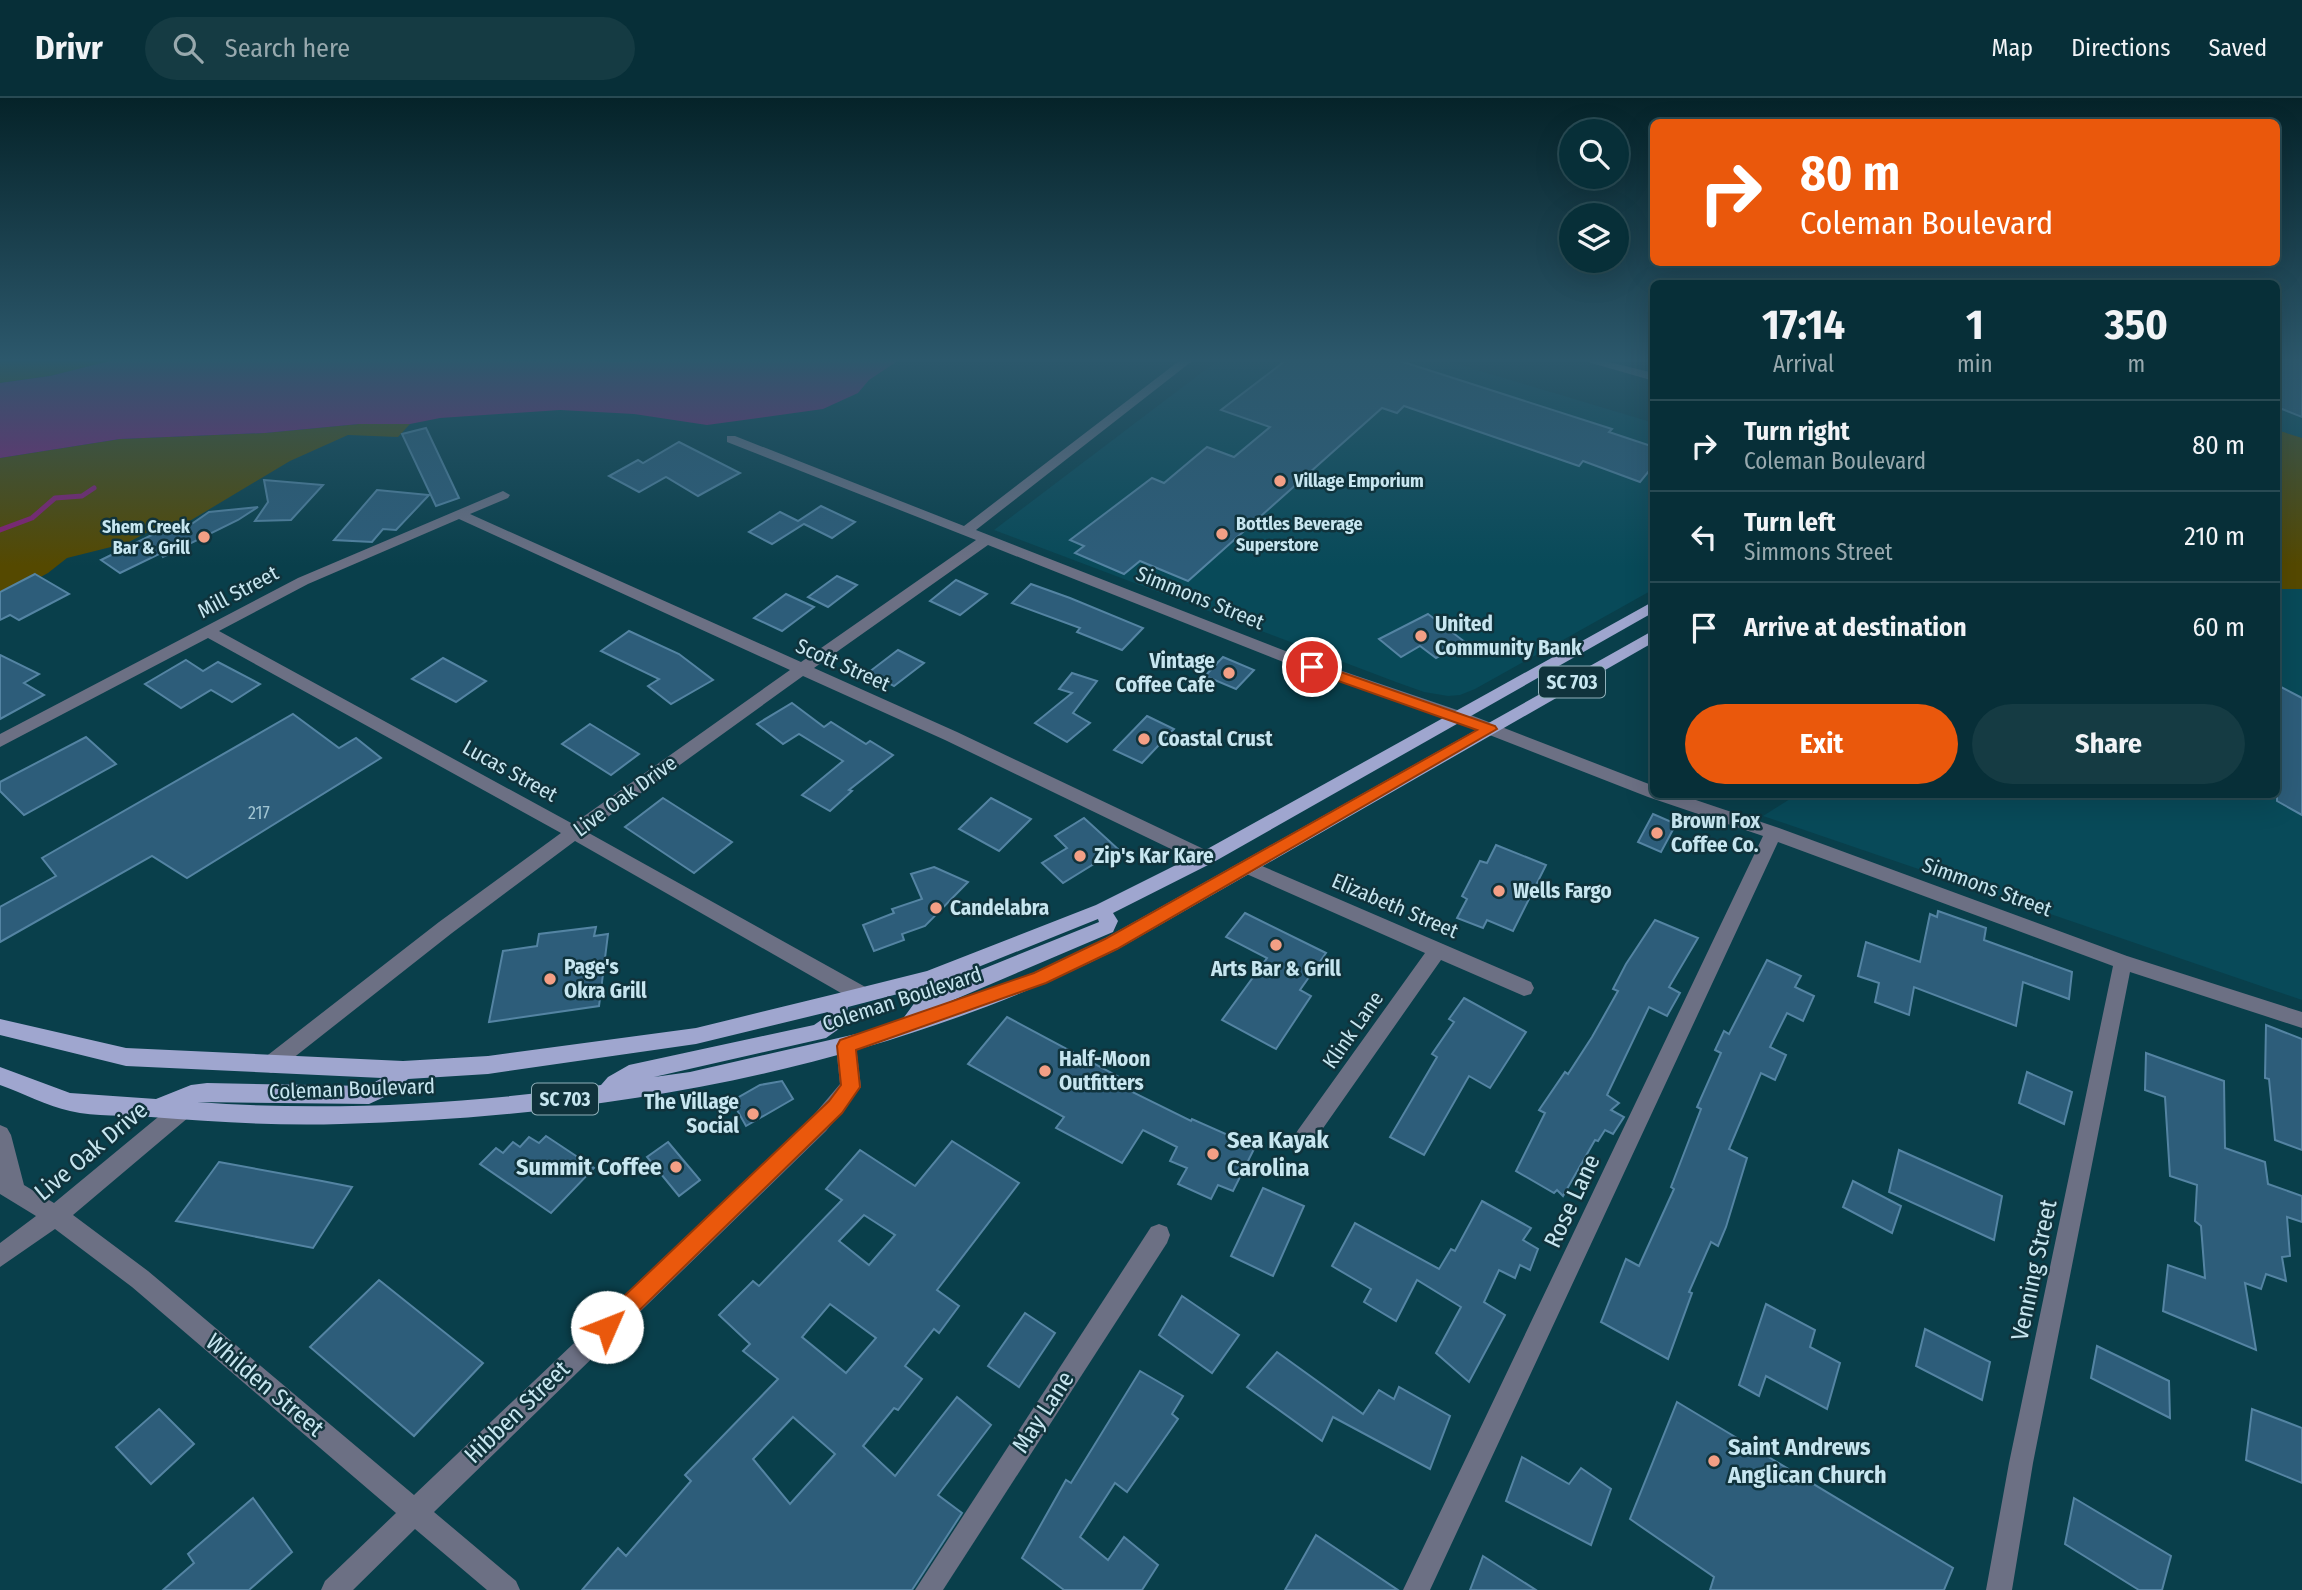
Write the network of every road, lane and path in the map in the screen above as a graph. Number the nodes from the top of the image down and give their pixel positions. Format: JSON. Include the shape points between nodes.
{"nodes":[{"id":1,"x":1100,"y":428,"type":"edge"},
{"id":2,"x":731,"y":439,"type":"dead end"},
{"id":3,"x":503,"y":495,"type":"dead end"},
{"id":4,"x":461,"y":515,"type":"junction"},
{"id":5,"x":966,"y":531,"type":"junction"},
{"id":6,"x":987,"y":539,"type":"junction"},
{"id":7,"x":1650,"y":608,"type":"edge"},
{"id":8,"x":207,"y":631,"type":"junction"},
{"id":9,"x":1650,"y":637,"type":"edge"},
{"id":10,"x":800,"y":670,"type":"junction"},
{"id":11,"x":1457,"y":716,"type":"junction"},
{"id":12,"x":1490,"y":729,"type":"junction"},
{"id":13,"x":0,"y":741,"type":"edge"},
{"id":14,"x":1650,"y":792,"type":"edge"},
{"id":15,"x":1668,"y":798,"type":"edge"},
{"id":16,"x":575,"y":833,"type":"junction"},
{"id":17,"x":1773,"y":833,"type":"junction"},
{"id":18,"x":1206,"y":858,"type":"junction"},
{"id":19,"x":1248,"y":867,"type":"junction"},
{"id":20,"x":1102,"y":910,"type":"junction"},
{"id":21,"x":1438,"y":949,"type":"junction"},
{"id":22,"x":2123,"y":962,"type":"junction"},
{"id":23,"x":1524,"y":988,"type":"dead end"},
{"id":24,"x":862,"y":995,"type":"junction"},
{"id":25,"x":839,"y":1001,"type":"junction"},
{"id":26,"x":2302,"y":1020,"type":"edge"},
{"id":27,"x":909,"y":1026,"type":"junction"},
{"id":28,"x":0,"y":1027,"type":"edge"},
{"id":29,"x":846,"y":1046,"type":"junction"},
{"id":30,"x":271,"y":1064,"type":"junction"},
{"id":31,"x":403,"y":1070,"type":"junction"},
{"id":32,"x":0,"y":1076,"type":"edge"},
{"id":33,"x":607,"y":1093,"type":"junction"},
{"id":34,"x":157,"y":1108,"type":"junction"},
{"id":35,"x":182,"y":1110,"type":"junction"},
{"id":36,"x":0,"y":1135,"type":"edge"},
{"id":37,"x":1305,"y":1137,"type":"dead end"},
{"id":38,"x":7,"y":1187,"type":"edge"},
{"id":39,"x":55,"y":1216,"type":"junction"},
{"id":40,"x":1159,"y":1235,"type":"dead end"},
{"id":41,"x":0,"y":1256,"type":"edge"},
{"id":42,"x":414,"y":1511,"type":"junction"},
{"id":43,"x":334,"y":1590,"type":"edge"},
{"id":44,"x":507,"y":1590,"type":"edge"},
{"id":45,"x":928,"y":1590,"type":"edge"},
{"id":46,"x":1416,"y":1590,"type":"edge"},
{"id":47,"x":1999,"y":1590,"type":"edge"}],
"edges":[{"from":1,"to":5,"type":"street"},
{"from":2,"to":5,"type":"street","name":"Simmons Street"},
{"from":3,"to":4,"type":"street","name":"Mill Street"},
{"from":4,"to":8,"type":"street","name":"Mill Street","via":[[303,581]]},
{"from":4,"to":10,"type":"street","name":"Scott Street"},
{"from":5,"to":6,"type":"street","name":"Simmons Street"},
{"from":6,"to":10,"type":"street","name":"Live Oak Drive"},
{"from":6,"to":11,"type":"street","name":"Simmons Street","via":[[1296,661]]},
{"from":7,"to":11,"type":"main road","name":"Coleman Boulevard","number":"SC 703"},
{"from":8,"to":13,"type":"street","name":"Mill Street"},
{"from":8,"to":16,"type":"street","name":"Lucas Street"},
{"from":9,"to":12,"type":"main road","name":"Coleman Boulevard","number":"SC 703"},
{"from":10,"to":16,"type":"street","name":"Live Oak Drive"},
{"from":10,"to":18,"type":"street","name":"Scott Street","via":[[951,736]]},
{"from":11,"to":12,"type":"street","name":"Simmons Street"},
{"from":11,"to":18,"type":"main road","name":"Coleman Boulevard","number":"SC 703"},
{"from":12,"to":14,"type":"street","name":"Simmons Street"},
{"from":12,"to":19,"type":"main road","name":"Coleman Boulevard","number":"SC 703"},
{"from":15,"to":17,"type":"street","name":"Simmons Street"},
{"from":16,"to":24,"type":"street","name":"Lucas Street"},
{"from":16,"to":30,"type":"street","name":"Live Oak Drive","via":[[372,982]]},
{"from":17,"to":22,"type":"street","name":"Simmons Street"},
{"from":17,"to":46,"type":"street","name":"Rose Lane"},
{"from":18,"to":20,"type":"main road","name":"Coleman Boulevard","number":"SC 703"},
{"from":19,"to":21,"type":"street","name":"Elizabeth Street"},
{"from":19,"to":27,"type":"main road","name":"Coleman Boulevard","number":"SC 703","via":[[1040,978]]},
{"from":20,"to":24,"type":"main road","name":"Coleman Boulevard","number":"SC 703","via":[[929,978]]},
{"from":20,"to":27,"type":"main road","via":[[1109,921],[1106,927],[928,1000]]},
{"from":21,"to":23,"type":"street","name":"Elizabeth Street"},
{"from":21,"to":37,"type":"street","name":"Klink Lane"},
{"from":22,"to":26,"type":"street","name":"Simmons Street"},
{"from":22,"to":47,"type":"street","name":"Venning Street"},
{"from":24,"to":25,"type":"main road","name":"Coleman Boulevard","number":"SC 703"},
{"from":25,"to":31,"type":"main road","name":"Coleman Boulevard","number":"SC 703","via":[[696,1037],[488,1065]]},
{"from":25,"to":33,"type":"main road","via":[[836,1020],[819,1032],[629,1074]]},
{"from":27,"to":29,"type":"main road","name":"Coleman Boulevard","number":"SC 703"},
{"from":28,"to":30,"type":"main road","name":"Coleman Boulevard","number":"SC 703","via":[[126,1057]]},
{"from":29,"to":33,"type":"main road","name":"Coleman Boulevard","number":"SC 703","via":[[690,1081]]},
{"from":29,"to":42,"type":"street","name":"Hibben Street","via":[[850,1087],[819,1124]]},
{"from":30,"to":31,"type":"main road","name":"Coleman Boulevard","number":"SC 703"},
{"from":31,"to":34,"type":"main road","via":[[386,1087],[369,1095],[207,1092]]},
{"from":32,"to":34,"type":"main road","name":"Coleman Boulevard","number":"SC 703","via":[[70,1102]]},
{"from":33,"to":35,"type":"main road","name":"Coleman Boulevard","number":"SC 703","via":[[424,1113],[269,1117]]},
{"from":34,"to":35,"type":"main road","name":"Coleman Boulevard","number":"SC 703"},
{"from":35,"to":39,"type":"street","name":"Live Oak Drive"},
{"from":36,"to":38,"type":"street","name":"Whilden Street"},
{"from":38,"to":39,"type":"street","name":"Whilden Street"},
{"from":39,"to":41,"type":"street","name":"Live Oak Drive"},
{"from":39,"to":42,"type":"street","name":"Whilden Street","via":[[134,1272]]},
{"from":40,"to":45,"type":"street","name":"May Lane"},
{"from":42,"to":43,"type":"street","name":"Hibben Street"},
{"from":42,"to":44,"type":"street","name":"Whilden Street"}]}
